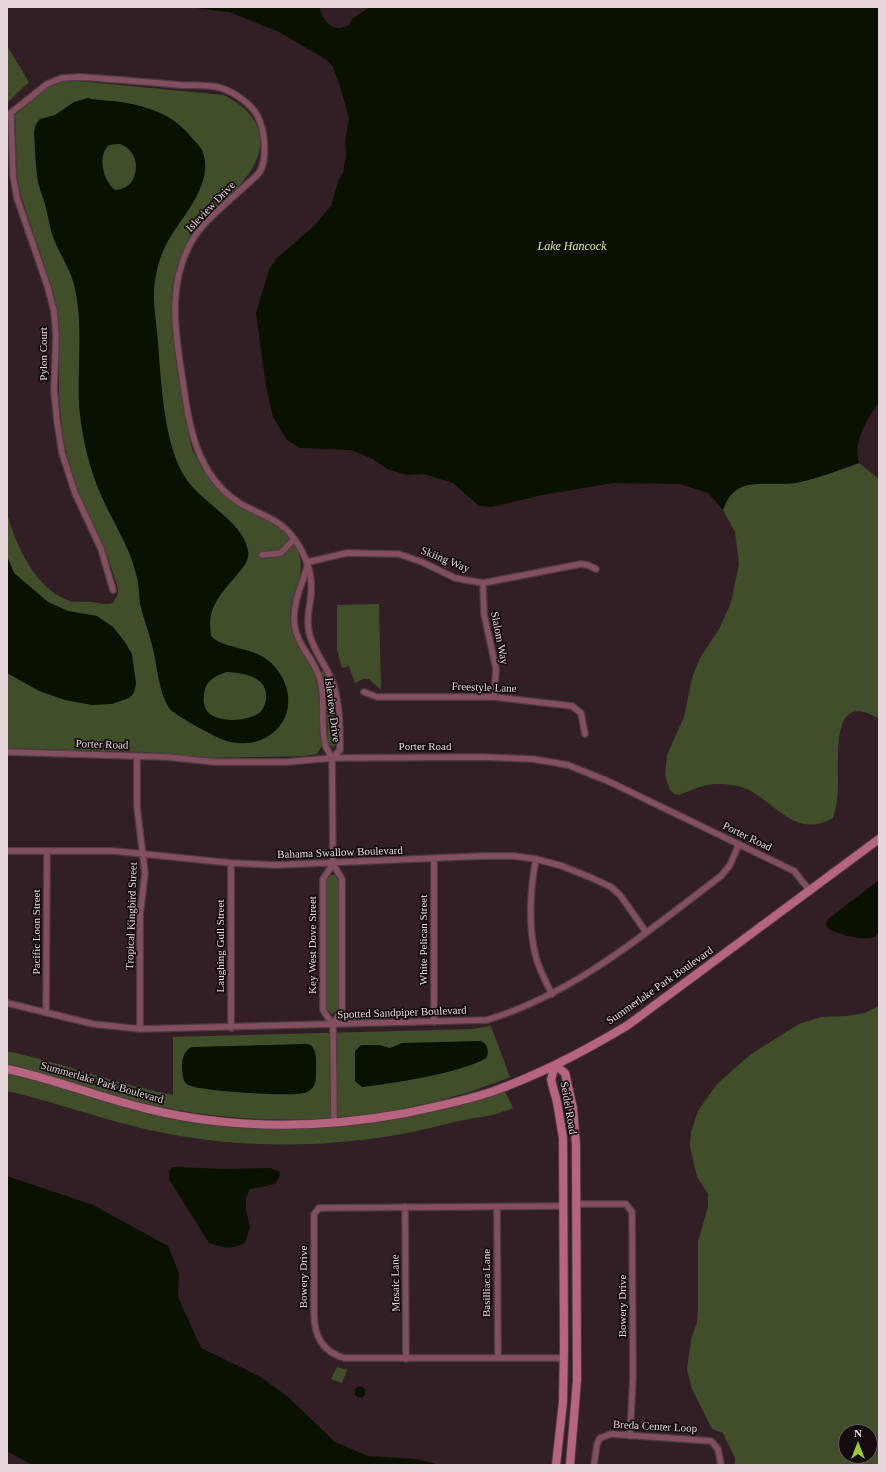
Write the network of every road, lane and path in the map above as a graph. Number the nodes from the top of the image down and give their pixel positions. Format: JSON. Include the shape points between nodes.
{"nodes":[{"id":1,"x":9,"y":115,"type":"edge"},
{"id":2,"x":294,"y":538,"type":"junction"},
{"id":3,"x":262,"y":555,"type":"dead end"},
{"id":4,"x":308,"y":562,"type":"junction"},
{"id":5,"x":596,"y":569,"type":"dead end"},
{"id":6,"x":483,"y":583,"type":"junction"},
{"id":7,"x":113,"y":590,"type":"dead end"},
{"id":8,"x":323,"y":665,"type":"junction"},
{"id":9,"x":315,"y":669,"type":"junction"},
{"id":10,"x":364,"y":692,"type":"dead end"},
{"id":11,"x":494,"y":697,"type":"junction"},
{"id":12,"x":585,"y":734,"type":"dead end"},
{"id":13,"x":7,"y":752,"type":"edge"},
{"id":14,"x":137,"y":756,"type":"junction"},
{"id":15,"x":332,"y":758,"type":"junction"},
{"id":16,"x":879,"y":839,"type":"edge"},
{"id":17,"x":739,"y":844,"type":"junction"},
{"id":18,"x":7,"y":851,"type":"edge"},
{"id":19,"x":47,"y":851,"type":"junction"},
{"id":20,"x":143,"y":854,"type":"junction"},
{"id":21,"x":434,"y":858,"type":"junction"},
{"id":22,"x":536,"y":859,"type":"junction"},
{"id":23,"x":231,"y":864,"type":"junction"},
{"id":24,"x":333,"y":864,"type":"junction"},
{"id":25,"x":810,"y":891,"type":"junction"},
{"id":26,"x":646,"y":932,"type":"junction"},
{"id":27,"x":552,"y":994,"type":"junction"},
{"id":28,"x":7,"y":1003,"type":"edge"},
{"id":29,"x":46,"y":1012,"type":"junction"},
{"id":30,"x":434,"y":1022,"type":"junction"},
{"id":31,"x":333,"y":1025,"type":"junction"},
{"id":32,"x":231,"y":1028,"type":"junction"},
{"id":33,"x":140,"y":1029,"type":"junction"},
{"id":34,"x":555,"y":1064,"type":"junction"},
{"id":35,"x":7,"y":1069,"type":"edge"},
{"id":36,"x":334,"y":1123,"type":"junction"},
{"id":37,"x":577,"y":1204,"type":"junction"},
{"id":38,"x":563,"y":1206,"type":"junction"},
{"id":39,"x":405,"y":1207,"type":"junction"},
{"id":40,"x":497,"y":1207,"type":"junction"},
{"id":41,"x":498,"y":1358,"type":"junction"},
{"id":42,"x":564,"y":1358,"type":"junction"},
{"id":43,"x":406,"y":1359,"type":"junction"},
{"id":44,"x":630,"y":1436,"type":"junction"},
{"id":45,"x":556,"y":1465,"type":"edge"},
{"id":46,"x":570,"y":1465,"type":"edge"},
{"id":47,"x":594,"y":1465,"type":"edge"},
{"id":48,"x":721,"y":1465,"type":"edge"}],
"edges":[{"from":1,"to":2,"type":"street","name":"Isleview Drive","via":[[47,84],[62,78],[79,77],[222,88],[246,102],[257,115],[264,135],[260,172],[208,221],[190,243],[177,278],[174,296],[176,327],[190,429],[193,442],[207,470],[227,493],[239,502],[270,517]]},
{"from":1,"to":7,"type":"street","name":"Pylon Court","via":[[17,198],[54,311],[54,390],[62,453],[75,493],[101,549]]},
{"from":2,"to":3,"type":"street","via":[[281,553]]},
{"from":2,"to":4,"type":"street","name":"Isleview Drive"},
{"from":4,"to":6,"type":"street","name":"Skiing Way","via":[[347,553],[400,554],[455,578]]},
{"from":4,"to":8,"type":"street","name":"Isleview Drive","via":[[312,584],[308,628]]},
{"from":4,"to":9,"type":"street","name":"Isleview Drive","via":[[295,607],[295,630],[298,641]]},
{"from":5,"to":6,"type":"street","name":"Skiing Way","via":[[588,564],[581,564]]},
{"from":6,"to":11,"type":"street","name":"Slalom Way","via":[[484,614],[496,669]]},
{"from":8,"to":9,"type":"street"},
{"from":8,"to":15,"type":"street","name":"Isleview Drive","via":[[334,684],[340,713],[340,750]]},
{"from":9,"to":15,"type":"street","name":"Isleview Drive","via":[[320,680],[325,745]]},
{"from":10,"to":11,"type":"street","name":"Freestyle Lane","via":[[377,697]]},
{"from":11,"to":12,"type":"street","name":"Freestyle Lane","via":[[572,706],[581,713]]},
{"from":13,"to":14,"type":"street","name":"Porter Road"},
{"from":14,"to":15,"type":"street","name":"Porter Road","via":[[214,762],[286,762]]},
{"from":14,"to":20,"type":"street","name":"Tropical Kingbird Street","via":[[137,807]]},
{"from":15,"to":17,"type":"street","name":"Porter Road","via":[[514,757],[568,765],[610,782]]},
{"from":15,"to":24,"type":"street","name":"Key West Dove Street"},
{"from":16,"to":25,"type":"main road","name":"Summerlake Park Boulevard"},
{"from":17,"to":25,"type":"street","name":"Porter Road","via":[[794,871]]},
{"from":17,"to":26,"type":"street","name":"Spotted Sandpiper Boulevard","via":[[730,865],[721,876]]},
{"from":18,"to":19,"type":"street","name":"Bahama Swallow Boulevard"},
{"from":19,"to":20,"type":"street","name":"Bahama Swallow Boulevard","via":[[114,851]]},
{"from":19,"to":29,"type":"street","name":"Pacific Loon Street"},
{"from":20,"to":23,"type":"street","name":"Bahama Swallow Boulevard"},
{"from":20,"to":33,"type":"street","name":"Tropical Kingbird Street"},
{"from":21,"to":22,"type":"street","name":"Bahama Swallow Boulevard","via":[[514,856]]},
{"from":21,"to":24,"type":"street","name":"Bahama Swallow Boulevard"},
{"from":21,"to":30,"type":"street","name":"White Pelican Street"},
{"from":22,"to":26,"type":"street","name":"Bahama Swallow Boulevard","via":[[562,866],[611,887],[620,894]]},
{"from":22,"to":27,"type":"street","via":[[532,885],[532,941],[541,972]]},
{"from":23,"to":24,"type":"street","name":"Bahama Swallow Boulevard"},
{"from":23,"to":32,"type":"street","name":"Laughing Gull Street"},
{"from":24,"to":31,"type":"street","name":"Key West Dove Street","via":[[342,879],[342,1009]]},
{"from":24,"to":31,"type":"street","name":"Key West Dove Street","via":[[323,879],[323,1010]]},
{"from":25,"to":34,"type":"main road","name":"Summerlake Park Boulevard","via":[[628,1025],[595,1045]]},
{"from":26,"to":27,"type":"street","name":"Spotted Sandpiper Boulevard","via":[[589,973]]},
{"from":27,"to":30,"type":"street","name":"Spotted Sandpiper Boulevard","via":[[515,1012],[487,1020]]},
{"from":28,"to":29,"type":"street","name":"Spotted Sandpiper Boulevard"},
{"from":29,"to":33,"type":"street","name":"Spotted Sandpiper Boulevard","via":[[93,1024]]},
{"from":30,"to":31,"type":"street","name":"Spotted Sandpiper Boulevard"},
{"from":31,"to":32,"type":"street","name":"Spotted Sandpiper Boulevard"},
{"from":31,"to":36,"type":"street","name":"Key West Dove Street"},
{"from":32,"to":33,"type":"street","name":"Spotted Sandpiper Boulevard"},
{"from":34,"to":36,"type":"main road","name":"Summerlake Park Boulevard","via":[[491,1092],[438,1106]]},
{"from":34,"to":37,"type":"main road","name":"Seidel Road","via":[[565,1073],[574,1114]]},
{"from":34,"to":38,"type":"main road","name":"Seidel Road","via":[[551,1080],[563,1138]]},
{"from":35,"to":36,"type":"main road","name":"Summerlake Park Boulevard","via":[[147,1109],[198,1118],[288,1126]]},
{"from":37,"to":44,"type":"street","name":"Bowery Drive","via":[[622,1203],[632,1212],[633,1376]]},
{"from":37,"to":46,"type":"main road","name":"Seidel Road","via":[[576,1399]]},
{"from":38,"to":40,"type":"street","name":"Bowery Drive"},
{"from":38,"to":42,"type":"main road","name":"Seidel Road"},
{"from":39,"to":40,"type":"street","name":"Bowery Drive"},
{"from":39,"to":43,"type":"street","name":"Mosaic Lane"},
{"from":39,"to":43,"type":"street","name":"Bowery Drive","via":[[324,1207],[316,1211],[314,1326],[318,1338],[326,1349],[337,1356],[354,1359]]},
{"from":40,"to":41,"type":"street","name":"Basilliaca Lane"},
{"from":41,"to":42,"type":"street","name":"Bowery Drive"},
{"from":41,"to":43,"type":"street","name":"Bowery Drive"},
{"from":42,"to":45,"type":"main road","name":"Seidel Road","via":[[563,1402]]},
{"from":44,"to":47,"type":"street","name":"Breda Center Loop","via":[[611,1434],[600,1438]]},
{"from":44,"to":48,"type":"street","name":"Breda Center Loop","via":[[711,1441],[718,1449]]}]}
